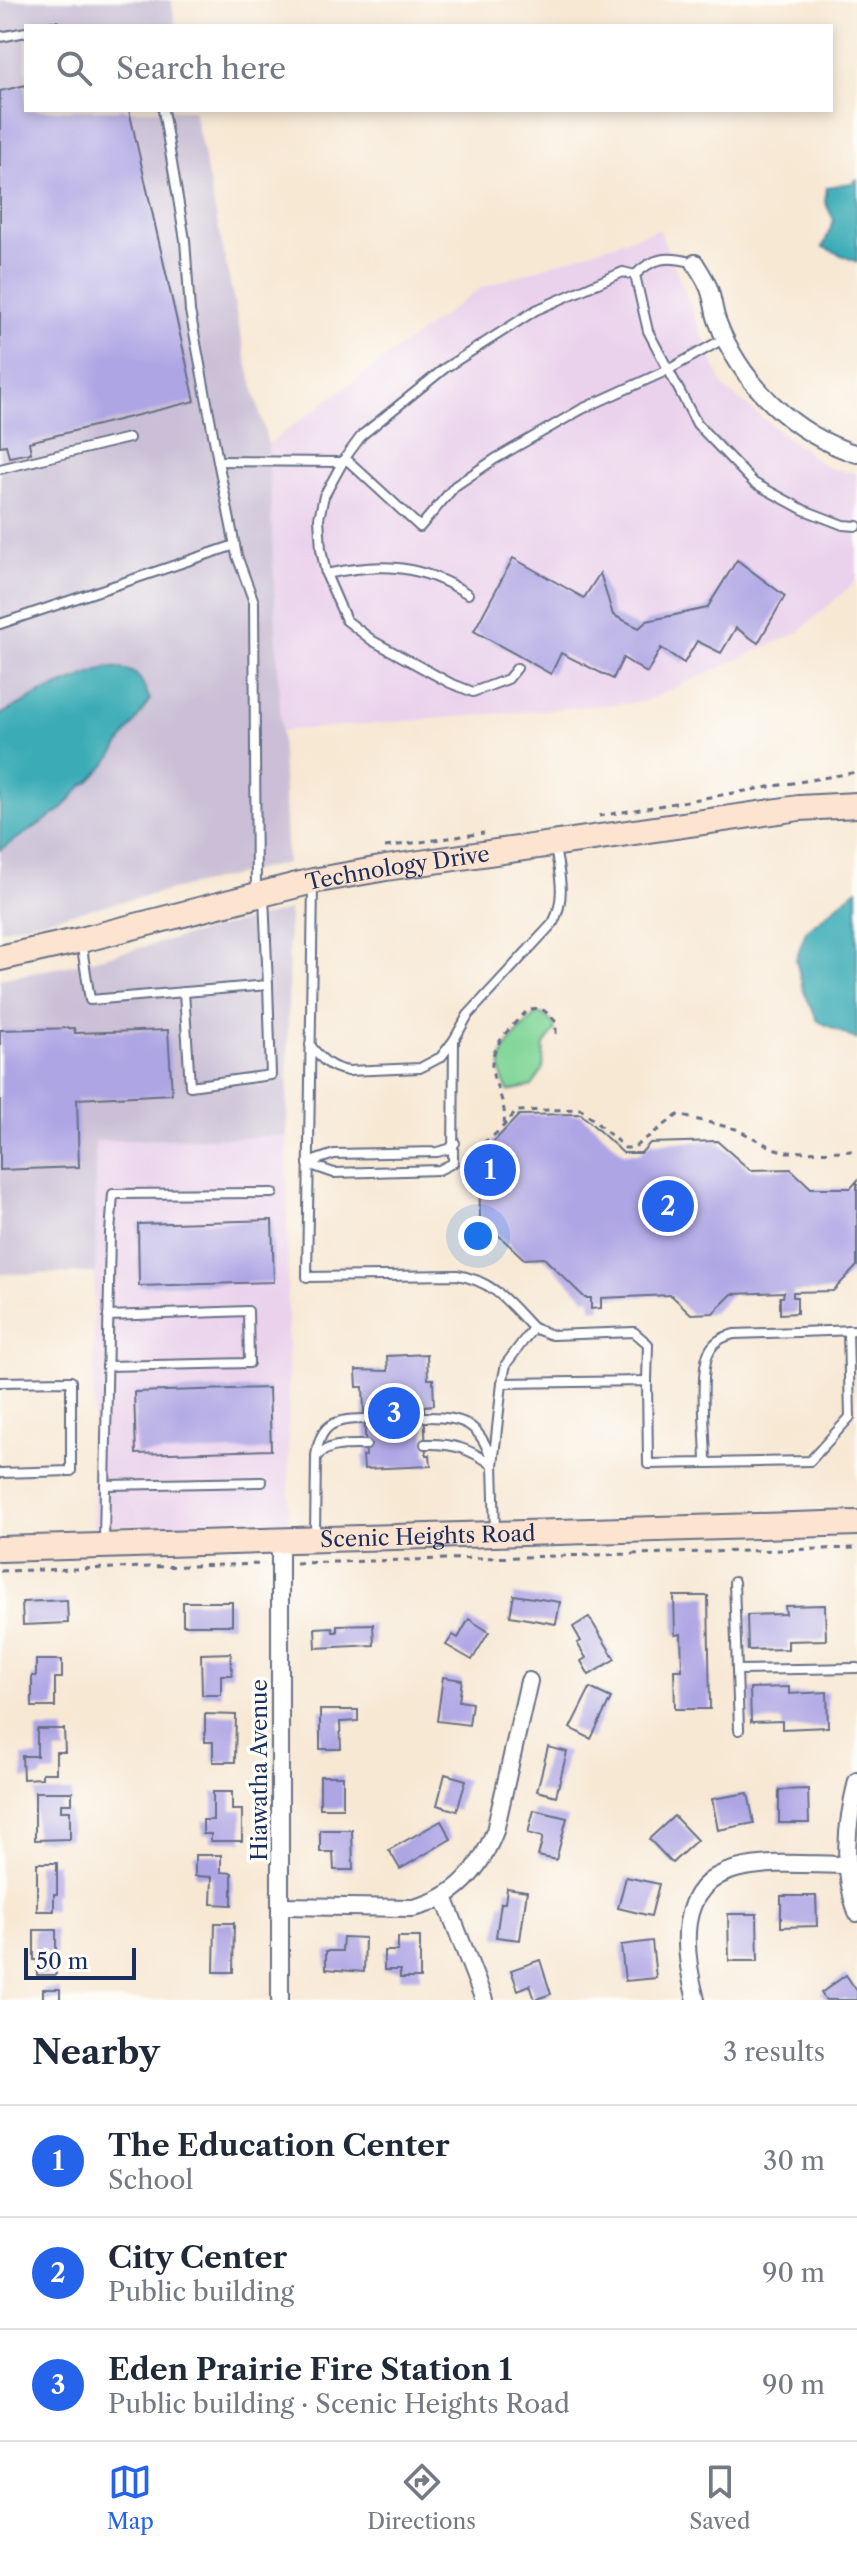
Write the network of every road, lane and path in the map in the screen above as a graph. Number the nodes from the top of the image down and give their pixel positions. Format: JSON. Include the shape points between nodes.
{"nodes":[{"id":1,"x":24,"y":32,"type":"edge"},
{"id":2,"x":0,"y":37,"type":"edge"},
{"id":3,"x":163,"y":112,"type":"edge"},
{"id":4,"x":695,"y":263,"type":"joint"},
{"id":5,"x":635,"y":275,"type":"junction"},
{"id":6,"x":726,"y":338,"type":"junction"},
{"id":7,"x":668,"y":370,"type":"junction"},
{"id":8,"x":129,"y":438,"type":"dead end"},
{"id":9,"x":857,"y":454,"type":"edge"},
{"id":10,"x":344,"y":460,"type":"junction"},
{"id":11,"x":218,"y":461,"type":"junction"},
{"id":12,"x":0,"y":469,"type":"edge"},
{"id":13,"x":857,"y":526,"type":"edge"},
{"id":14,"x":235,"y":545,"type":"junction"},
{"id":15,"x":326,"y":574,"type":"junction"},
{"id":16,"x":468,"y":594,"type":"dead end"},
{"id":17,"x":0,"y":624,"type":"edge"},
{"id":18,"x":517,"y":668,"type":"dead end"},
{"id":19,"x":857,"y":793,"type":"edge"},
{"id":20,"x":857,"y":805,"type":"edge"},
{"id":21,"x":799,"y":808,"type":"junction"},
{"id":22,"x":555,"y":843,"type":"junction"},
{"id":23,"x":313,"y":881,"type":"junction"},
{"id":24,"x":260,"y":894,"type":"junction"},
{"id":25,"x":81,"y":940,"type":"junction"},
{"id":26,"x":0,"y":958,"type":"edge"},
{"id":27,"x":268,"y":985,"type":"junction"},
{"id":28,"x":184,"y":992,"type":"junction"},
{"id":29,"x":556,"y":1035,"type":"dead end"},
{"id":30,"x":454,"y":1040,"type":"junction"},
{"id":31,"x":310,"y":1045,"type":"junction"},
{"id":32,"x":504,"y":1125,"type":"junction"},
{"id":33,"x":455,"y":1143,"type":"junction"},
{"id":34,"x":472,"y":1147,"type":"dead end"},
{"id":35,"x":857,"y":1151,"type":"edge"},
{"id":36,"x":308,"y":1164,"type":"junction"},
{"id":37,"x":273,"y":1193,"type":"dead end"},
{"id":38,"x":108,"y":1316,"type":"junction"},
{"id":39,"x":533,"y":1328,"type":"junction"},
{"id":40,"x":853,"y":1330,"type":"edge"},
{"id":41,"x":107,"y":1366,"type":"junction"},
{"id":42,"x":647,"y":1381,"type":"junction"},
{"id":43,"x":0,"y":1382,"type":"edge"},
{"id":44,"x":502,"y":1383,"type":"junction"},
{"id":45,"x":424,"y":1417,"type":"dead end"},
{"id":46,"x":364,"y":1419,"type":"dead end"},
{"id":47,"x":425,"y":1444,"type":"dead end"},
{"id":48,"x":366,"y":1445,"type":"dead end"},
{"id":49,"x":316,"y":1457,"type":"junction"},
{"id":50,"x":706,"y":1463,"type":"junction"},
{"id":51,"x":493,"y":1465,"type":"junction"},
{"id":52,"x":0,"y":1473,"type":"edge"},
{"id":53,"x":262,"y":1482,"type":"dead end"},
{"id":54,"x":105,"y":1485,"type":"junction"},
{"id":55,"x":857,"y":1523,"type":"edge"},
{"id":56,"x":496,"y":1535,"type":"junction"},
{"id":57,"x":315,"y":1540,"type":"junction"},
{"id":58,"x":104,"y":1546,"type":"junction"},
{"id":59,"x":857,"y":1548,"type":"edge"},
{"id":60,"x":0,"y":1549,"type":"edge"},
{"id":61,"x":280,"y":1552,"type":"junction"},
{"id":62,"x":0,"y":1571,"type":"edge"},
{"id":63,"x":734,"y":1582,"type":"dead end"},
{"id":64,"x":857,"y":1668,"type":"edge"},
{"id":65,"x":737,"y":1670,"type":"junction"},
{"id":66,"x":529,"y":1681,"type":"dead end"},
{"id":67,"x":739,"y":1730,"type":"dead end"},
{"id":68,"x":857,"y":1781,"type":"edge"},
{"id":69,"x":847,"y":1865,"type":"junction"},
{"id":70,"x":444,"y":1897,"type":"junction"},
{"id":71,"x":281,"y":1906,"type":"junction"},
{"id":72,"x":857,"y":1913,"type":"edge"},
{"id":73,"x":280,"y":2000,"type":"edge"},
{"id":74,"x":484,"y":2000,"type":"edge"},
{"id":75,"x":696,"y":2000,"type":"edge"}],
"edges":[{"from":1,"to":2,"type":"lane"},
{"from":3,"to":11,"type":"lane","via":[[185,240],[190,311]]},
{"from":4,"to":5,"type":"lane","via":[[656,259]]},
{"from":4,"to":6,"type":"street"},
{"from":5,"to":7,"type":"lane","via":[[648,331]]},
{"from":5,"to":10,"type":"lane","via":[[623,272],[523,318],[445,368],[362,435]]},
{"from":6,"to":7,"type":"lane"},
{"from":6,"to":9,"type":"street","via":[[754,384],[779,410],[811,436]]},
{"from":7,"to":10,"type":"lane","via":[[582,409],[495,459],[455,486],[420,527]]},
{"from":7,"to":13,"type":"lane","via":[[697,424],[754,483],[804,510]]},
{"from":8,"to":12,"type":"lane"},
{"from":10,"to":11,"type":"lane"},
{"from":10,"to":15,"type":"lane","via":[[324,496],[319,518]]},
{"from":11,"to":14,"type":"lane"},
{"from":14,"to":17,"type":"lane"},
{"from":14,"to":24,"type":"lane","via":[[254,602]]},
{"from":15,"to":16,"type":"lane","via":[[399,567],[449,582]]},
{"from":15,"to":18,"type":"lane","via":[[346,620],[450,683],[473,692],[508,679]]},
{"from":19,"to":21,"type":"street","name":"Technology Drive"},
{"from":20,"to":21,"type":"street","name":"Technology Drive"},
{"from":21,"to":22,"type":"street","name":"Technology Drive"},
{"from":22,"to":23,"type":"street","name":"Technology Drive"},
{"from":22,"to":30,"type":"lane","via":[[561,885],[553,923],[468,1015]]},
{"from":23,"to":24,"type":"street","name":"Technology Drive"},
{"from":23,"to":31,"type":"lane"},
{"from":24,"to":25,"type":"street","name":"Technology Drive"},
{"from":24,"to":27,"type":"lane"},
{"from":25,"to":26,"type":"street","name":"Technology Drive"},
{"from":25,"to":28,"type":"lane","via":[[90,1000]]},
{"from":27,"to":28,"type":"lane"},
{"from":27,"to":28,"type":"lane","via":[[271,1075],[190,1086]]},
{"from":29,"to":32,"type":"path","via":[[556,1022],[543,1009],[533,1008],[498,1042],[492,1071],[506,1109]]},
{"from":30,"to":31,"type":"lane","via":[[441,1057],[420,1068],[348,1071],[326,1064]]},
{"from":30,"to":33,"type":"lane"},
{"from":31,"to":36,"type":"lane"},
{"from":32,"to":34,"type":"path"},
{"from":32,"to":35,"type":"path","via":[[517,1111],[581,1109],[625,1148],[633,1148],[678,1115],[736,1129],[786,1152]]},
{"from":33,"to":36,"type":"lane","via":[[437,1152],[334,1154]]},
{"from":33,"to":36,"type":"lane","via":[[453,1163],[439,1170],[334,1173]]},
{"from":36,"to":39,"type":"lane","via":[[307,1277],[473,1278],[498,1292]]},
{"from":37,"to":38,"type":"lane","via":[[113,1194]]},
{"from":38,"to":41,"type":"lane"},
{"from":38,"to":41,"type":"lane","via":[[248,1311],[249,1363]]},
{"from":39,"to":42,"type":"lane","via":[[552,1335],[634,1332],[648,1344]]},
{"from":39,"to":44,"type":"lane","via":[[506,1364]]},
{"from":40,"to":50,"type":"lane","via":[[850,1417],[810,1461]]},
{"from":40,"to":50,"type":"lane","via":[[734,1334],[713,1344],[705,1366]]},
{"from":41,"to":54,"type":"lane"},
{"from":42,"to":44,"type":"lane"},
{"from":42,"to":50,"type":"lane","via":[[648,1464]]},
{"from":43,"to":52,"type":"lane","via":[[71,1381],[71,1471]]},
{"from":44,"to":51,"type":"lane"},
{"from":45,"to":51,"type":"lane","via":[[460,1420],[477,1430]]},
{"from":46,"to":49,"type":"lane","via":[[327,1426],[318,1437]]},
{"from":47,"to":51,"type":"lane","via":[[458,1445]]},
{"from":48,"to":49,"type":"lane","via":[[336,1446]]},
{"from":49,"to":57,"type":"lane"},
{"from":51,"to":56,"type":"lane"},
{"from":53,"to":54,"type":"lane"},
{"from":54,"to":58,"type":"lane"},
{"from":55,"to":56,"type":"street","name":"Scenic Heights Road"},
{"from":56,"to":57,"type":"street","name":"Scenic Heights Road"},
{"from":57,"to":61,"type":"street","name":"Scenic Heights Road"},
{"from":58,"to":60,"type":"street","name":"Scenic Heights Road"},
{"from":58,"to":61,"type":"street","name":"Scenic Heights Road"},
{"from":59,"to":61,"type":"path"},
{"from":61,"to":62,"type":"path"},
{"from":61,"to":71,"type":"street","name":"Hiawatha Avenue"},
{"from":63,"to":65,"type":"lane"},
{"from":64,"to":65,"type":"lane"},
{"from":65,"to":67,"type":"lane"},
{"from":66,"to":70,"type":"street","via":[[486,1854],[471,1876]]},
{"from":68,"to":69,"type":"street"},
{"from":69,"to":72,"type":"street"},
{"from":69,"to":75,"type":"street","via":[[752,1865],[713,1879],[689,1913],[685,1933]]},
{"from":70,"to":71,"type":"street","via":[[399,1909]]},
{"from":70,"to":74,"type":"street"},
{"from":71,"to":73,"type":"street","name":"Hiawatha Avenue"}]}
